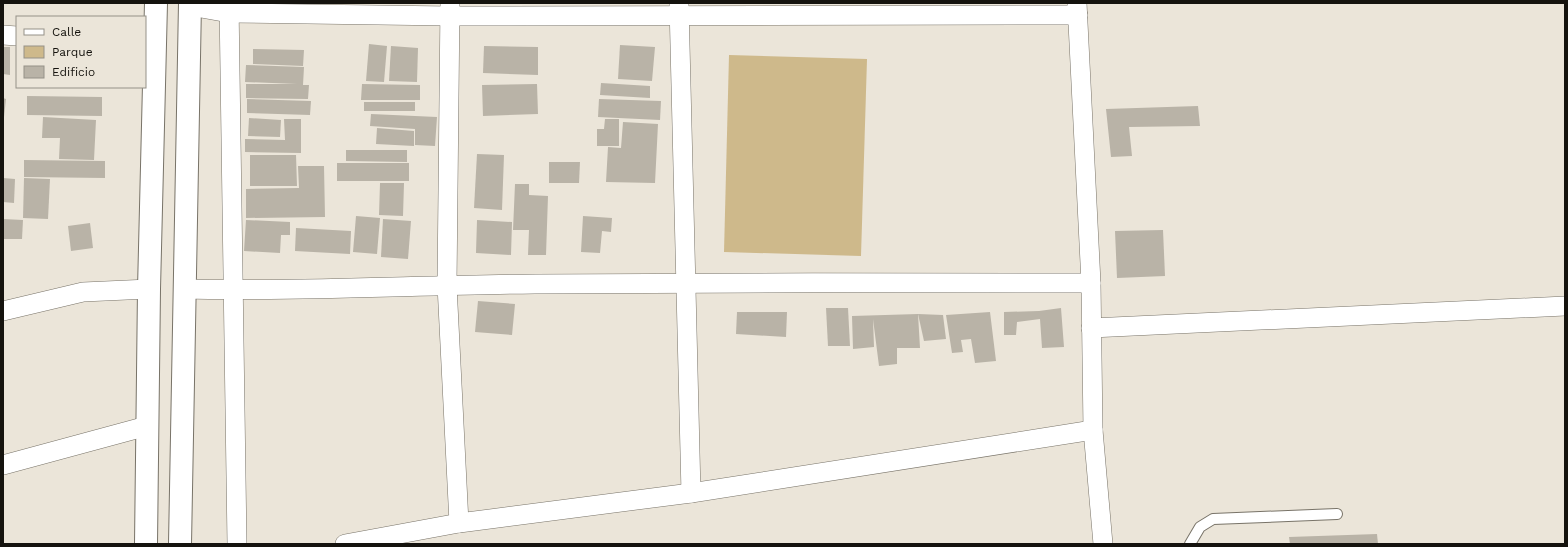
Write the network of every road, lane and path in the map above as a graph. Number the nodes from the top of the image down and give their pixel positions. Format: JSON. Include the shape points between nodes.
{"nodes":[{"id":1,"x":156,"y":3,"type":"edge"},
{"id":2,"x":190,"y":4,"type":"edge"},
{"id":3,"x":229,"y":8,"type":"edge"},
{"id":4,"x":1078,"y":9,"type":"edge"},
{"id":5,"x":450,"y":10,"type":"edge"},
{"id":6,"x":679,"y":10,"type":"edge"},
{"id":7,"x":3,"y":35,"type":"edge"},
{"id":8,"x":16,"y":36,"type":"edge"},
{"id":9,"x":151,"y":41,"type":"edge"},
{"id":10,"x":686,"y":282,"type":"junction"},
{"id":11,"x":1091,"y":283,"type":"junction"},
{"id":12,"x":446,"y":285,"type":"junction"},
{"id":13,"x":149,"y":289,"type":"junction"},
{"id":14,"x":184,"y":289,"type":"junction"},
{"id":15,"x":234,"y":290,"type":"junction"},
{"id":16,"x":1565,"y":306,"type":"edge"},
{"id":17,"x":3,"y":311,"type":"edge"},
{"id":18,"x":1091,"y":328,"type":"junction"},
{"id":19,"x":147,"y":426,"type":"junction"},
{"id":20,"x":1093,"y":430,"type":"junction"},
{"id":21,"x":3,"y":465,"type":"edge"},
{"id":22,"x":691,"y":493,"type":"junction"},
{"id":23,"x":1337,"y":514,"type":"dead end"},
{"id":24,"x":459,"y":523,"type":"junction"},
{"id":25,"x":146,"y":544,"type":"edge"},
{"id":26,"x":180,"y":544,"type":"edge"},
{"id":27,"x":237,"y":544,"type":"edge"},
{"id":28,"x":345,"y":544,"type":"edge"},
{"id":29,"x":1103,"y":544,"type":"edge"},
{"id":30,"x":1190,"y":544,"type":"edge"}],
"edges":[{"from":1,"to":9,"type":"main road"},
{"from":2,"to":3,"type":"street"},
{"from":2,"to":14,"type":"main road"},
{"from":3,"to":5,"type":"street"},
{"from":3,"to":15,"type":"street"},
{"from":4,"to":6,"type":"street"},
{"from":4,"to":11,"type":"street"},
{"from":5,"to":6,"type":"street"},
{"from":5,"to":12,"type":"street"},
{"from":6,"to":10,"type":"street"},
{"from":7,"to":8,"type":"street"},
{"from":9,"to":13,"type":"main road"},
{"from":10,"to":11,"type":"street"},
{"from":10,"to":12,"type":"street"},
{"from":10,"to":22,"type":"street"},
{"from":11,"to":18,"type":"street"},
{"from":12,"to":15,"type":"street"},
{"from":12,"to":24,"type":"street"},
{"from":13,"to":17,"type":"street","via":[[83,292]]},
{"from":13,"to":19,"type":"main road"},
{"from":14,"to":15,"type":"street"},
{"from":14,"to":26,"type":"main road"},
{"from":15,"to":27,"type":"street"},
{"from":16,"to":18,"type":"street"},
{"from":18,"to":20,"type":"street"},
{"from":19,"to":21,"type":"street"},
{"from":19,"to":25,"type":"main road"},
{"from":20,"to":22,"type":"street"},
{"from":20,"to":29,"type":"street"},
{"from":22,"to":24,"type":"street"},
{"from":23,"to":30,"type":"lane","via":[[1213,519],[1200,526]]},
{"from":24,"to":28,"type":"street"}]}
